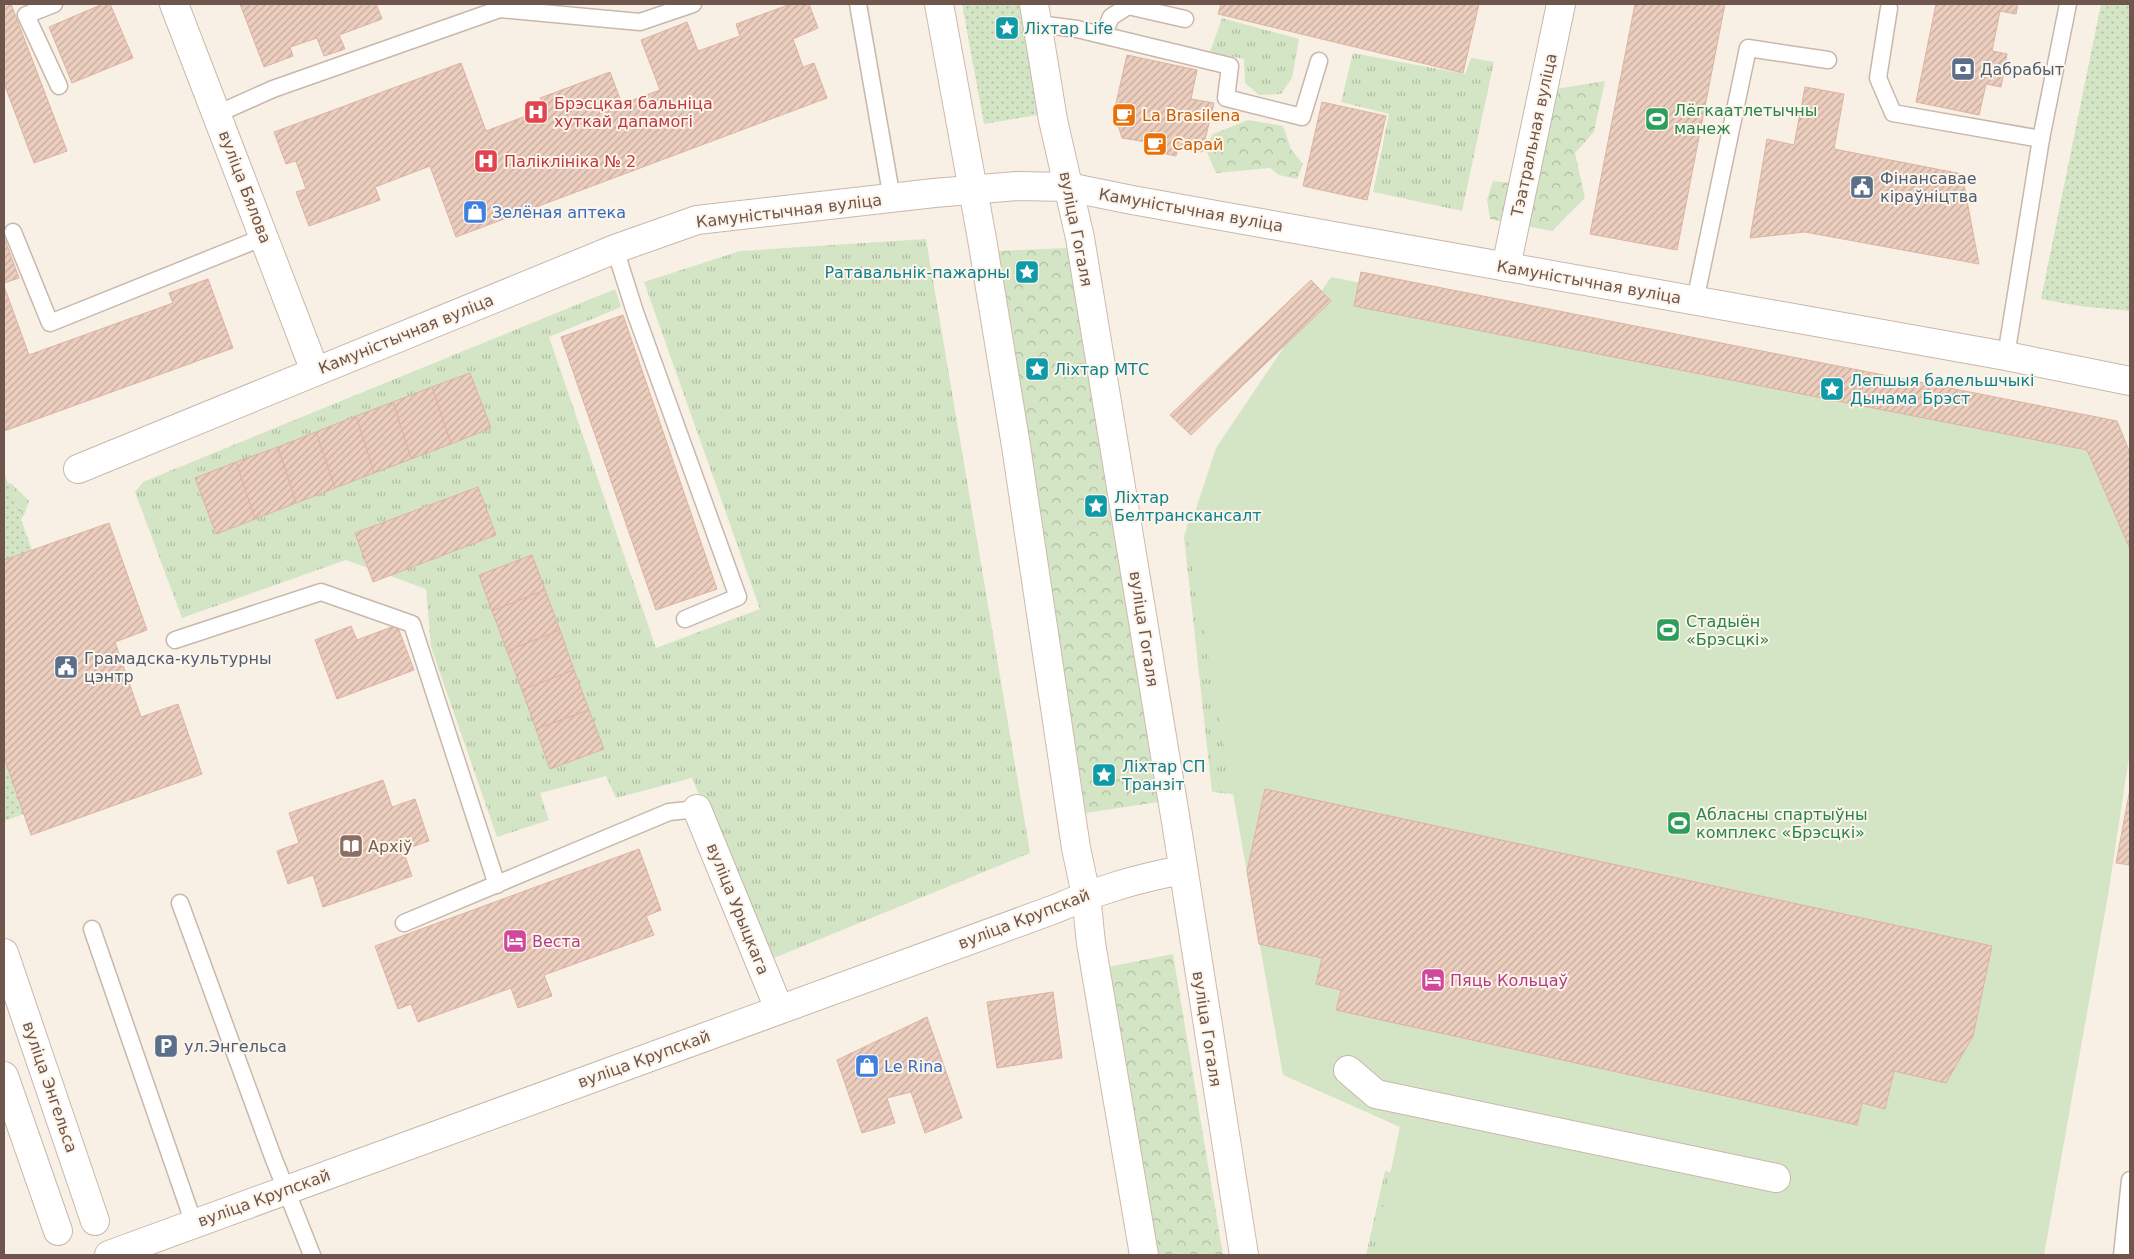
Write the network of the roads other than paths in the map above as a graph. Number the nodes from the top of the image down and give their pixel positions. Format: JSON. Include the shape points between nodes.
{"nodes":[{"id":1,"x":54,"y":4,"type":"edge"},
{"id":2,"x":174,"y":4,"type":"edge"},
{"id":3,"x":693,"y":4,"type":"edge"},
{"id":4,"x":858,"y":4,"type":"edge"},
{"id":5,"x":939,"y":4,"type":"edge"},
{"id":6,"x":1561,"y":4,"type":"edge"},
{"id":7,"x":2068,"y":4,"type":"edge"},
{"id":8,"x":1889,"y":8,"type":"dead end"},
{"id":9,"x":1036,"y":14,"type":"edge"},
{"id":10,"x":1186,"y":18,"type":"dead end"},
{"id":11,"x":1103,"y":35,"type":"junction"},
{"id":12,"x":1828,"y":60,"type":"dead end"},
{"id":13,"x":1319,"y":61,"type":"dead end"},
{"id":14,"x":59,"y":86,"type":"dead end"},
{"id":15,"x":217,"y":114,"type":"junction"},
{"id":16,"x":2041,"y":139,"type":"junction"},
{"id":17,"x":1068,"y":187,"type":"junction"},
{"id":18,"x":973,"y":189,"type":"junction"},
{"id":19,"x":892,"y":199,"type":"junction"},
{"id":20,"x":13,"y":232,"type":"dead end"},
{"id":21,"x":264,"y":237,"type":"junction"},
{"id":22,"x":615,"y":249,"type":"junction"},
{"id":23,"x":1506,"y":267,"type":"junction"},
{"id":24,"x":1696,"y":301,"type":"junction"},
{"id":25,"x":2006,"y":356,"type":"junction"},
{"id":26,"x":315,"y":371,"type":"junction"},
{"id":27,"x":2130,"y":381,"type":"edge"},
{"id":28,"x":78,"y":469,"type":"dead end"},
{"id":29,"x":685,"y":619,"type":"dead end"},
{"id":30,"x":175,"y":640,"type":"dead end"},
{"id":31,"x":697,"y":809,"type":"joint"},
{"id":32,"x":1182,"y":870,"type":"junction"},
{"id":33,"x":497,"y":884,"type":"junction"},
{"id":34,"x":1086,"y":895,"type":"junction"},
{"id":35,"x":180,"y":903,"type":"dead end"},
{"id":36,"x":404,"y":923,"type":"dead end"},
{"id":37,"x":92,"y":928,"type":"dead end"},
{"id":38,"x":4,"y":953,"type":"edge"},
{"id":39,"x":779,"y":1009,"type":"junction"},
{"id":40,"x":1348,"y":1070,"type":"dead end"},
{"id":41,"x":4,"y":1076,"type":"edge"},
{"id":42,"x":1776,"y":1178,"type":"dead end"},
{"id":43,"x":2130,"y":1180,"type":"edge"},
{"id":44,"x":285,"y":1190,"type":"junction"},
{"id":45,"x":95,"y":1221,"type":"dead end"},
{"id":46,"x":194,"y":1224,"type":"junction"},
{"id":47,"x":58,"y":1231,"type":"dead end"},
{"id":48,"x":109,"y":1255,"type":"edge"},
{"id":49,"x":312,"y":1255,"type":"edge"},
{"id":50,"x":1144,"y":1255,"type":"edge"},
{"id":51,"x":1244,"y":1255,"type":"edge"},
{"id":52,"x":2122,"y":1255,"type":"edge"}],
"edges":[{"from":1,"to":14,"type":"lane","via":[[26,15]]},
{"from":2,"to":15,"type":"street","name":"вуліца Бялова"},
{"from":3,"to":15,"type":"lane","via":[[640,22],[500,9],[273,89]]},
{"from":4,"to":19,"type":"lane"},
{"from":5,"to":18,"type":"street"},
{"from":6,"to":23,"type":"street","name":"Тэатральная вуліца"},
{"from":7,"to":16,"type":"lane"},
{"from":8,"to":16,"type":"lane","via":[[1878,78],[1893,113]]},
{"from":9,"to":11,"type":"lane"},
{"from":9,"to":17,"type":"street","name":"вуліца Гогаля","via":[[1053,120]]},
{"from":10,"to":11,"type":"lane","via":[[1128,6],[1111,17]]},
{"from":11,"to":13,"type":"lane","via":[[1230,66],[1226,98],[1302,117]]},
{"from":12,"to":24,"type":"lane","via":[[1748,48]]},
{"from":15,"to":21,"type":"street","name":"вуліца Бялова"},
{"from":16,"to":25,"type":"lane"},
{"from":17,"to":18,"type":"street","name":"Камуністычная вуліца"},
{"from":17,"to":23,"type":"street","name":"Камуністычная вуліца"},
{"from":17,"to":32,"type":"street","name":"вуліца Гогаля","via":[[1083,258]]},
{"from":18,"to":19,"type":"street","name":"Камуністычная вуліца"},
{"from":18,"to":34,"type":"street"},
{"from":19,"to":22,"type":"street","name":"Камуністычная вуліца","via":[[697,220]]},
{"from":20,"to":21,"type":"lane","via":[[50,323]]},
{"from":21,"to":26,"type":"street","name":"вуліца Бялова"},
{"from":22,"to":26,"type":"street","name":"Камуністычная вуліца"},
{"from":22,"to":29,"type":"lane","via":[[738,597]]},
{"from":23,"to":24,"type":"street","name":"Камуністычная вуліца"},
{"from":24,"to":25,"type":"street","name":"Камуністычная вуліца"},
{"from":25,"to":27,"type":"street","name":"Камуністычная вуліца"},
{"from":26,"to":28,"type":"street","name":"Камуністычная вуліца"},
{"from":30,"to":33,"type":"lane","via":[[321,592],[412,624]]},
{"from":31,"to":33,"type":"lane","via":[[669,812]]},
{"from":31,"to":39,"type":"street","name":"вуліца Урыцкага"},
{"from":32,"to":34,"type":"street","name":"вуліца Крупскай","via":[[1130,880]]},
{"from":32,"to":51,"type":"street","name":"вуліца Гогаля"},
{"from":33,"to":36,"type":"lane"},
{"from":34,"to":39,"type":"street","name":"вуліца Крупскай"},
{"from":34,"to":50,"type":"street","via":[[1091,943]]},
{"from":35,"to":44,"type":"lane"},
{"from":37,"to":46,"type":"lane"},
{"from":38,"to":45,"type":"street","name":"вуліца Энгельса"},
{"from":39,"to":44,"type":"street","name":"вуліца Крупскай"},
{"from":40,"to":42,"type":"street","via":[[1376,1094]]},
{"from":41,"to":47,"type":"street"},
{"from":43,"to":52,"type":"lane"},
{"from":44,"to":46,"type":"street","name":"вуліца Крупскай"},
{"from":44,"to":49,"type":"lane"},
{"from":46,"to":48,"type":"street","name":"вуліца Крупскай"}]}
